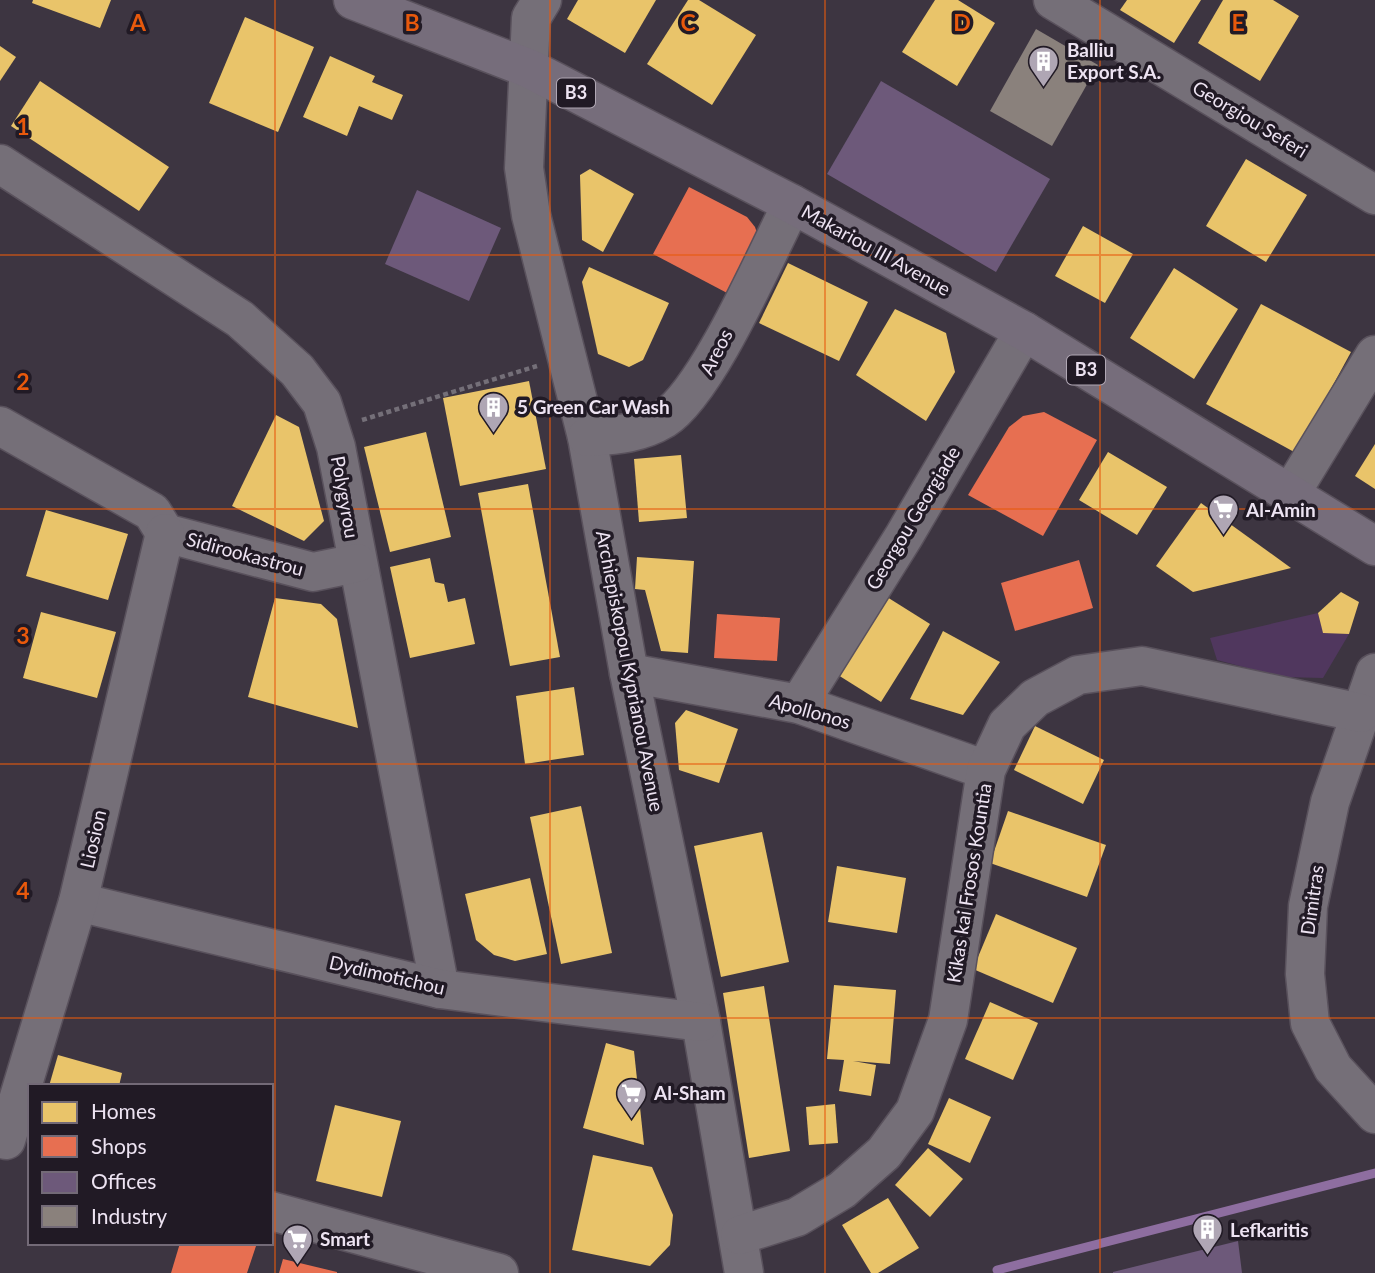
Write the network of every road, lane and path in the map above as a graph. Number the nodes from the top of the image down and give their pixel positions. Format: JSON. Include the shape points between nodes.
{"nodes":[{"id":1,"x":353,"y":0,"type":"edge"},
{"id":2,"x":542,"y":0,"type":"edge"},
{"id":3,"x":1053,"y":0,"type":"edge"},
{"id":4,"x":530,"y":69,"type":"junction"},
{"id":5,"x":0,"y":164,"type":"edge"},
{"id":6,"x":1375,"y":195,"type":"edge"},
{"id":7,"x":792,"y":204,"type":"junction"},
{"id":8,"x":1024,"y":331,"type":"junction"},
{"id":9,"x":1375,"y":355,"type":"edge"},
{"id":10,"x":567,"y":357,"type":"junction"},
{"id":11,"x":0,"y":426,"type":"edge"},
{"id":12,"x":331,"y":429,"type":"junction"},
{"id":13,"x":587,"y":437,"type":"junction"},
{"id":14,"x":1289,"y":496,"type":"junction"},
{"id":15,"x":164,"y":533,"type":"junction"},
{"id":16,"x":1375,"y":546,"type":"edge"},
{"id":17,"x":357,"y":563,"type":"junction"},
{"id":18,"x":629,"y":673,"type":"junction"},
{"id":19,"x":1375,"y":673,"type":"edge"},
{"id":20,"x":799,"y":704,"type":"junction"},
{"id":21,"x":1361,"y":713,"type":"junction"},
{"id":22,"x":986,"y":770,"type":"junction"},
{"id":23,"x":78,"y":902,"type":"junction"},
{"id":24,"x":440,"y":989,"type":"junction"},
{"id":25,"x":701,"y":1022,"type":"junction"},
{"id":26,"x":1375,"y":1114,"type":"edge"},
{"id":27,"x":12,"y":1141,"type":"edge"},
{"id":28,"x":273,"y":1212,"type":"edge"},
{"id":29,"x":740,"y":1235,"type":"junction"},
{"id":30,"x":499,"y":1273,"type":"edge"},
{"id":31,"x":744,"y":1273,"type":"edge"}],
"edges":[{"from":1,"to":4,"type":"main road","name":"Makariou III Avenue","number":"B3"},
{"from":2,"to":4,"type":"street","name":"Archiepiskopou Kyprianou Avenue","via":[[531,18]]},
{"from":3,"to":6,"type":"street","name":"Georgiou Seferi"},
{"from":4,"to":7,"type":"main road","name":"Makariou III Avenue","number":"B3"},
{"from":4,"to":10,"type":"street","name":"Archiepiskopou Kyprianou Avenue","via":[[524,169]]},
{"from":5,"to":12,"type":"street","name":"Polygyrou","via":[[240,319],[297,370],[322,403]]},
{"from":7,"to":8,"type":"main road","name":"Makariou III Avenue","number":"B3"},
{"from":7,"to":13,"type":"street","name":"Areos","via":[[701,382],[666,418],[631,435]]},
{"from":8,"to":14,"type":"main road","name":"Makariou III Avenue","number":"B3"},
{"from":8,"to":20,"type":"street","name":"Georgou Georgiade"},
{"from":9,"to":14,"type":"street"},
{"from":10,"to":12,"type":"path"},
{"from":10,"to":13,"type":"street","name":"Archiepiskopou Kyprianou Avenue"},
{"from":11,"to":15,"type":"street","name":"Sidirookastrou","via":[[152,512]]},
{"from":12,"to":17,"type":"street","name":"Polygyrou"},
{"from":13,"to":18,"type":"street","name":"Archiepiskopou Kyprianou Avenue"},
{"from":14,"to":16,"type":"main road","name":"Makariou III Avenue","number":"B3"},
{"from":15,"to":17,"type":"street","name":"Sidirookastrou","via":[[313,572]]},
{"from":15,"to":23,"type":"street","name":"Liosion"},
{"from":17,"to":24,"type":"street","name":"Polygyrou"},
{"from":18,"to":20,"type":"street","name":"Apollonos"},
{"from":18,"to":25,"type":"street","name":"Archiepiskopou Kyprianou Avenue"},
{"from":19,"to":21,"type":"street","name":"Dimitras"},
{"from":20,"to":22,"type":"street","name":"Apollonos"},
{"from":21,"to":22,"type":"street","name":"Kikas kai Frosos Kountia","via":[[1142,666],[1078,675],[1035,698],[1007,725]]},
{"from":21,"to":26,"type":"street","name":"Dimitras","via":[[1330,802],[1316,867],[1308,906],[1305,974],[1310,1023],[1327,1057]]},
{"from":22,"to":29,"type":"street","name":"Kikas kai Frosos Kountia","via":[[948,1020],[915,1111],[884,1153],[842,1191],[797,1217]]},
{"from":23,"to":24,"type":"street","name":"Dydimotichou"},
{"from":23,"to":27,"type":"street","name":"Liosion"},
{"from":24,"to":25,"type":"street","name":"Dydimotichou"},
{"from":25,"to":29,"type":"street","name":"Archiepiskopou Kyprianou Avenue"},
{"from":28,"to":30,"type":"street"},
{"from":29,"to":31,"type":"street","name":"Archiepiskopou Kyprianou Avenue"}]}
